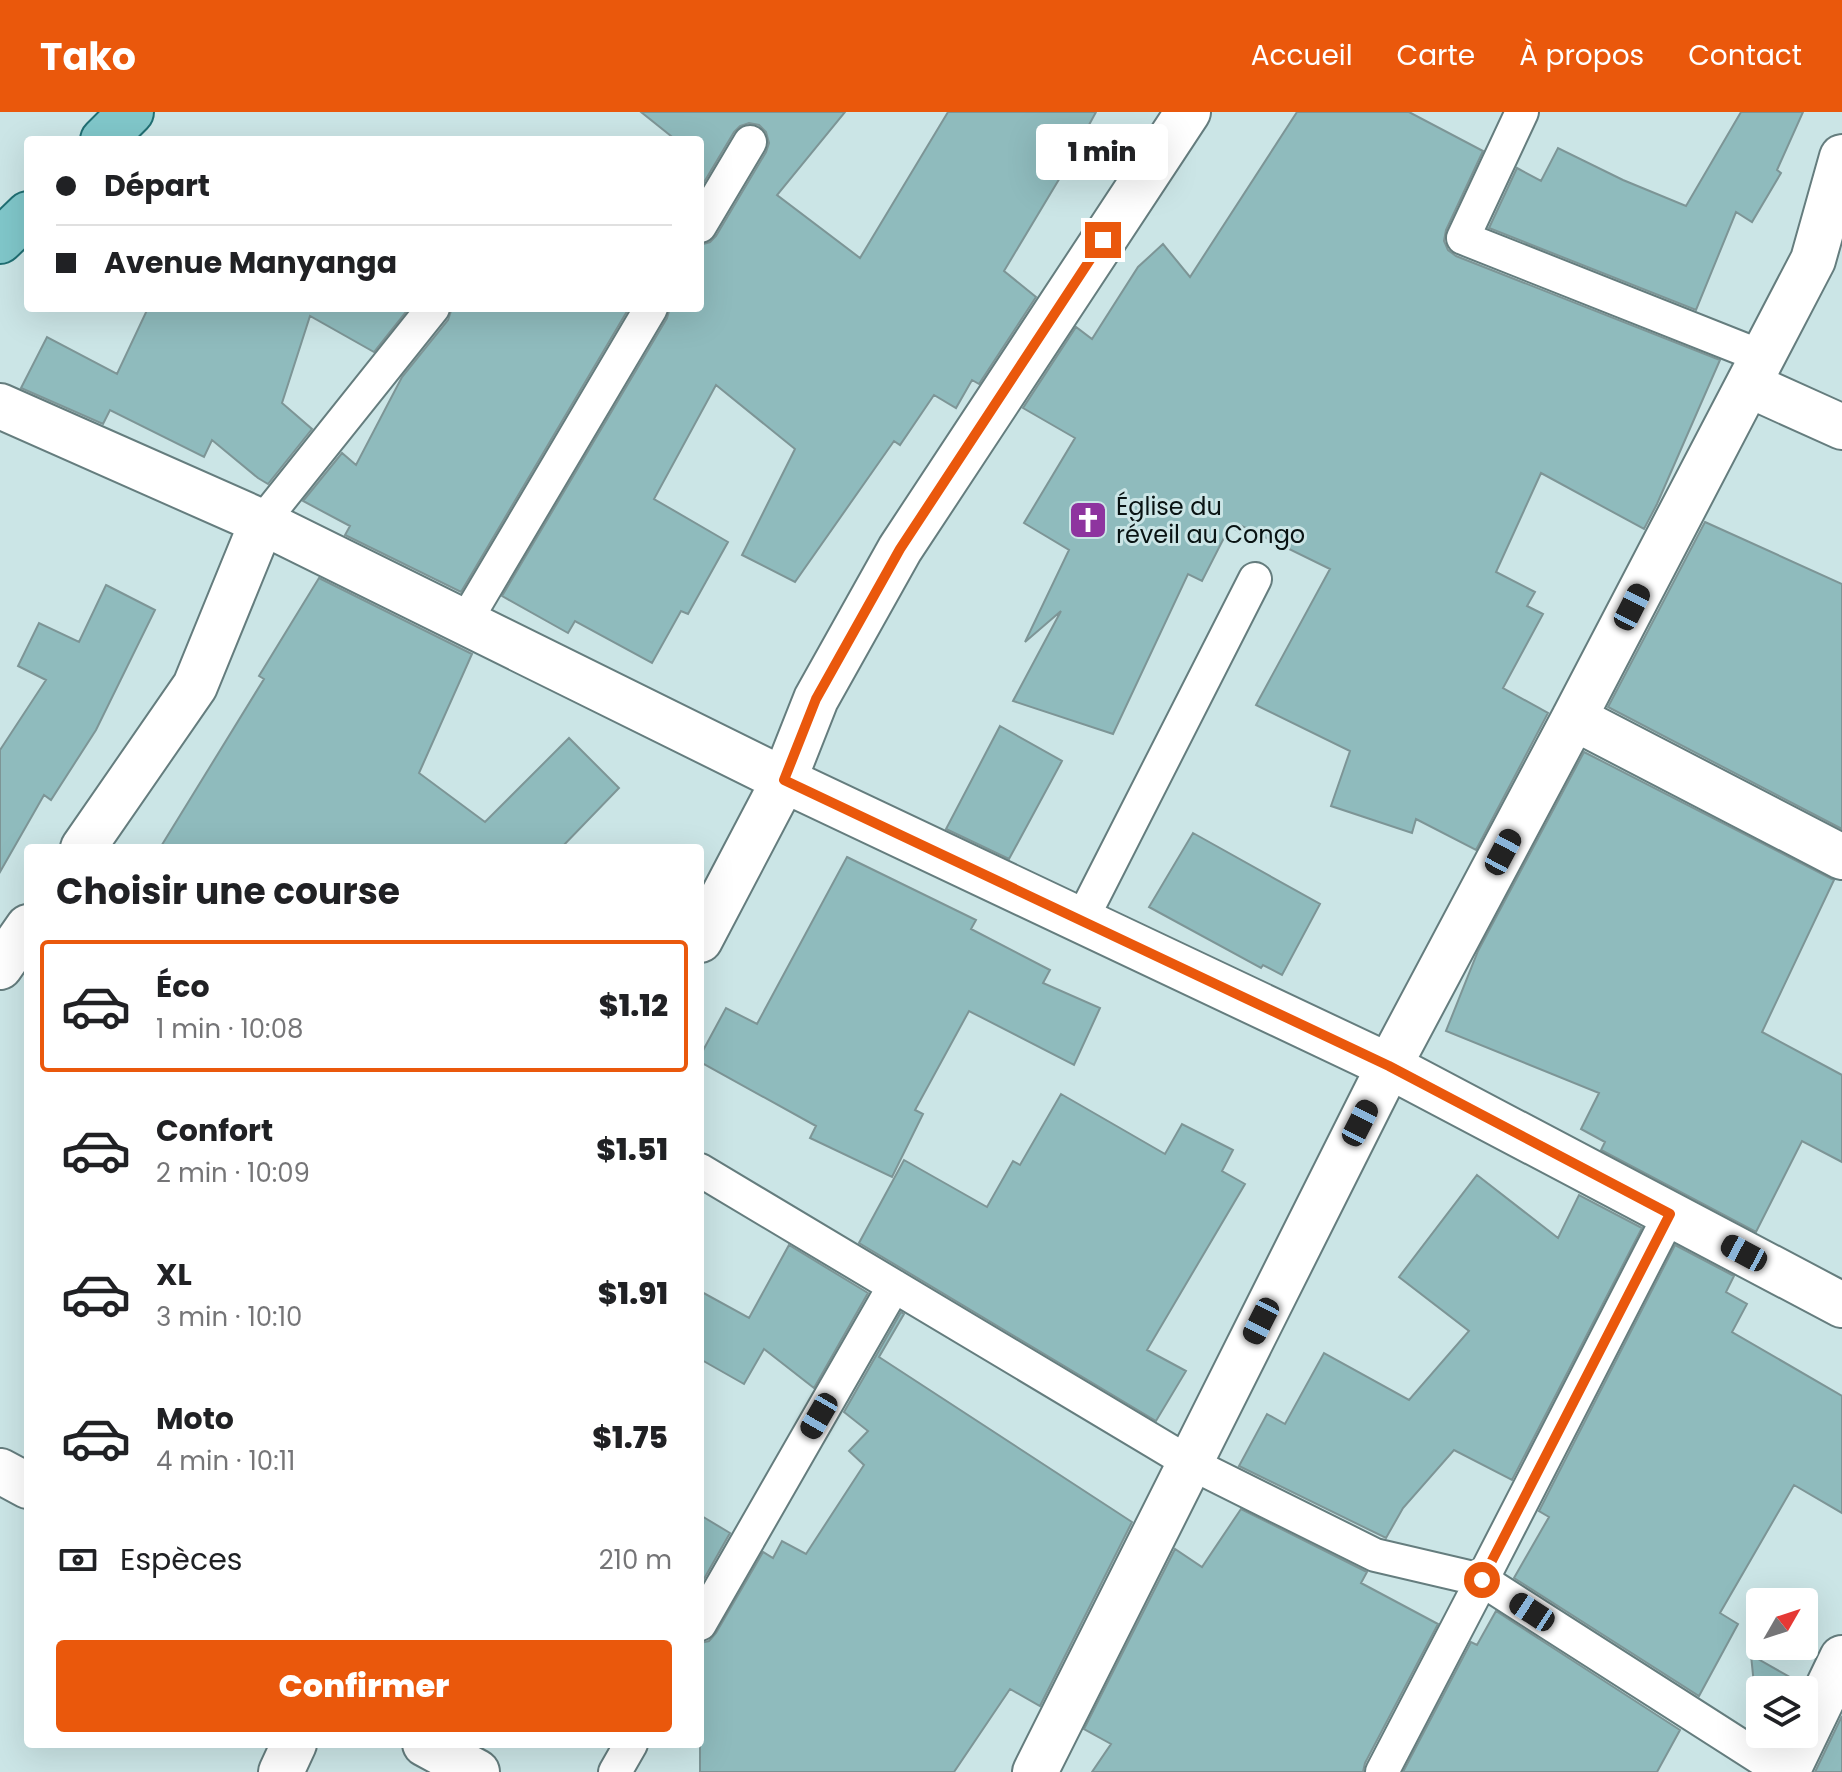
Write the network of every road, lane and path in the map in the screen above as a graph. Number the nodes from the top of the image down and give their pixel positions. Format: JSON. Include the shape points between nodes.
{"nodes":[{"id":1,"x":131,"y":112,"type":"edge"},
{"id":2,"x":1188,"y":112,"type":"edge"},
{"id":3,"x":1522,"y":112,"type":"edge"},
{"id":4,"x":107,"y":136,"type":"edge"},
{"id":5,"x":750,"y":142,"type":"dead end"},
{"id":6,"x":1842,"y":157,"type":"edge"},
{"id":7,"x":24,"y":218,"type":"edge"},
{"id":8,"x":704,"y":219,"type":"edge"},
{"id":9,"x":0,"y":241,"type":"edge"},
{"id":10,"x":430,"y":312,"type":"edge"},
{"id":11,"x":649,"y":312,"type":"edge"},
{"id":12,"x":1756,"y":371,"type":"junction"},
{"id":13,"x":0,"y":406,"type":"edge"},
{"id":14,"x":1842,"y":427,"type":"edge"},
{"id":15,"x":262,"y":522,"type":"junction"},
{"id":16,"x":1255,"y":579,"type":"dead end"},
{"id":17,"x":465,"y":622,"type":"junction"},
{"id":18,"x":1574,"y":718,"type":"junction"},
{"id":19,"x":784,"y":780,"type":"junction"},
{"id":20,"x":86,"y":844,"type":"edge"},
{"id":21,"x":1842,"y":857,"type":"edge"},
{"id":22,"x":1081,"y":921,"type":"junction"},
{"id":23,"x":704,"y":932,"type":"edge"},
{"id":24,"x":24,"y":933,"type":"edge"},
{"id":25,"x":0,"y":967,"type":"edge"},
{"id":26,"x":1389,"y":1066,"type":"junction"},
{"id":27,"x":704,"y":1172,"type":"edge"},
{"id":28,"x":1670,"y":1214,"type":"junction"},
{"id":29,"x":894,"y":1286,"type":"junction"},
{"id":30,"x":1842,"y":1305,"type":"edge"},
{"id":31,"x":1190,"y":1463,"type":"junction"},
{"id":32,"x":0,"y":1471,"type":"edge"},
{"id":33,"x":24,"y":1484,"type":"edge"},
{"id":34,"x":1482,"y":1580,"type":"junction"},
{"id":35,"x":704,"y":1617,"type":"edge"},
{"id":36,"x":1842,"y":1658,"type":"edge"},
{"id":37,"x":292,"y":1748,"type":"edge"},
{"id":38,"x":432,"y":1748,"type":"edge"},
{"id":39,"x":629,"y":1748,"type":"edge"},
{"id":40,"x":281,"y":1772,"type":"edge"},
{"id":41,"x":477,"y":1772,"type":"edge"},
{"id":42,"x":615,"y":1772,"type":"edge"},
{"id":43,"x":1035,"y":1772,"type":"edge"},
{"id":44,"x":1382,"y":1772,"type":"edge"},
{"id":45,"x":1784,"y":1772,"type":"edge"}],
"edges":[{"from":1,"to":4,"type":"main road"},
{"from":2,"to":19,"type":"street","via":[[900,549],[816,699]]},
{"from":3,"to":12,"type":"lane","via":[[1463,238]]},
{"from":5,"to":8,"type":"lane"},
{"from":6,"to":12,"type":"street","via":[[1813,260]]},
{"from":7,"to":9,"type":"main road"},
{"from":10,"to":15,"type":"lane"},
{"from":11,"to":17,"type":"lane"},
{"from":12,"to":14,"type":"street"},
{"from":12,"to":18,"type":"street"},
{"from":13,"to":15,"type":"street"},
{"from":15,"to":17,"type":"street"},
{"from":15,"to":20,"type":"street","via":[[195,686]]},
{"from":16,"to":22,"type":"lane"},
{"from":17,"to":19,"type":"street"},
{"from":18,"to":21,"type":"street"},
{"from":18,"to":26,"type":"street"},
{"from":19,"to":22,"type":"street"},
{"from":19,"to":23,"type":"street"},
{"from":22,"to":26,"type":"street"},
{"from":24,"to":25,"type":"street"},
{"from":26,"to":28,"type":"street"},
{"from":26,"to":31,"type":"street"},
{"from":27,"to":29,"type":"lane"},
{"from":28,"to":30,"type":"street"},
{"from":28,"to":34,"type":"lane"},
{"from":29,"to":31,"type":"lane"},
{"from":29,"to":35,"type":"lane"},
{"from":31,"to":34,"type":"lane","via":[[1375,1555]]},
{"from":31,"to":43,"type":"street"},
{"from":32,"to":33,"type":"street"},
{"from":34,"to":44,"type":"lane"},
{"from":34,"to":45,"type":"lane"},
{"from":36,"to":45,"type":"street"},
{"from":37,"to":40,"type":"street"},
{"from":38,"to":41,"type":"street"},
{"from":39,"to":42,"type":"lane"}]}
